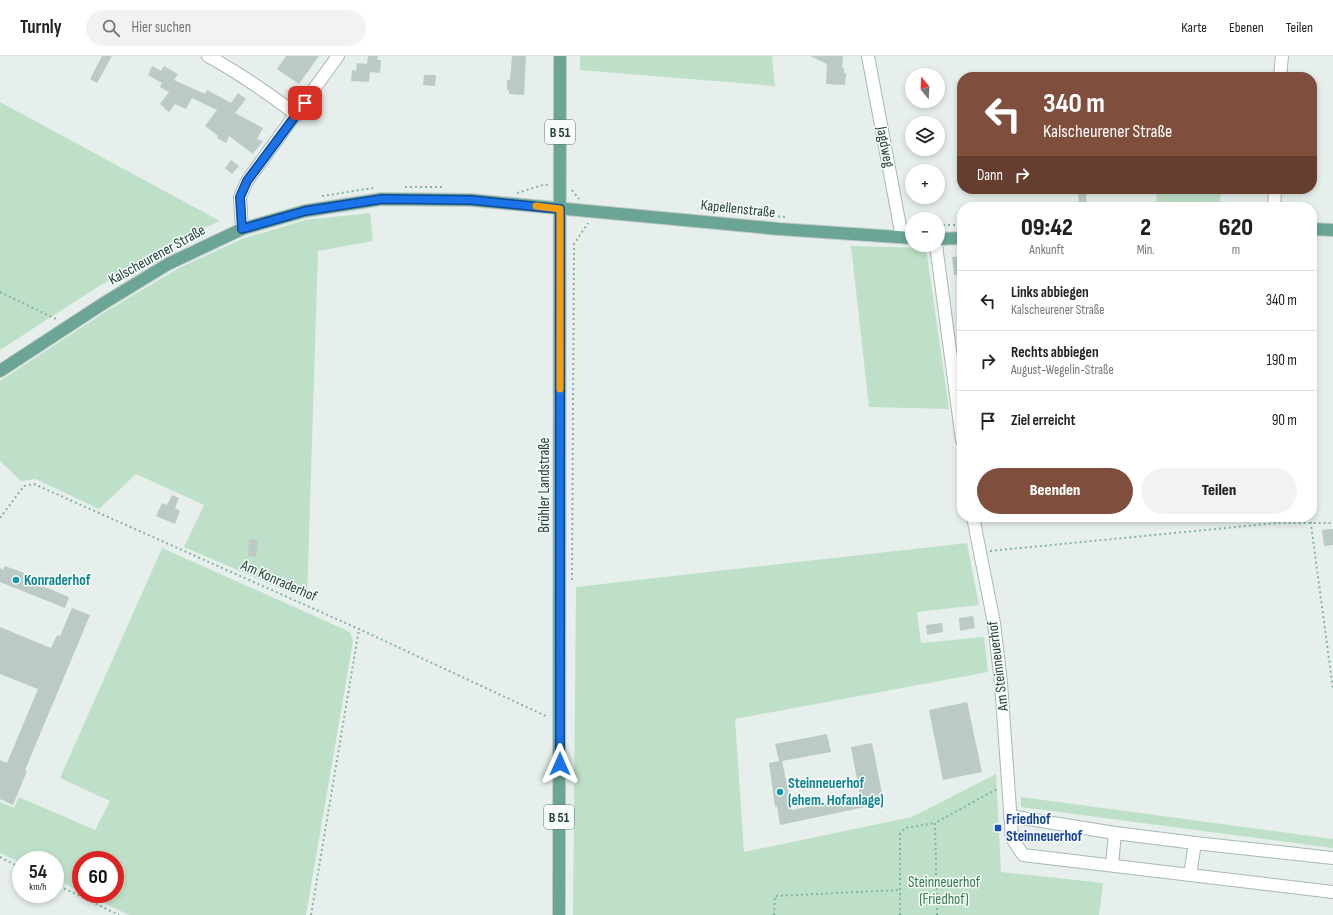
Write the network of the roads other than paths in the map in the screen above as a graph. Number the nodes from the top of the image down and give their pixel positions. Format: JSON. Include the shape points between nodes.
{"nodes":[{"id":1,"x":208,"y":56,"type":"edge"},
{"id":2,"x":338,"y":56,"type":"edge"},
{"id":3,"x":560,"y":56,"type":"edge"},
{"id":4,"x":868,"y":56,"type":"edge"},
{"id":5,"x":1282,"y":56,"type":"edge"},
{"id":6,"x":1280,"y":72,"type":"edge"},
{"id":7,"x":297,"y":115,"type":"junction"},
{"id":8,"x":560,"y":209,"type":"junction"},
{"id":9,"x":242,"y":229,"type":"junction"},
{"id":10,"x":905,"y":229,"type":"edge"},
{"id":11,"x":1317,"y":230,"type":"edge"},
{"id":12,"x":1333,"y":230,"type":"edge"},
{"id":13,"x":905,"y":238,"type":"edge"},
{"id":14,"x":957,"y":238,"type":"edge"},
{"id":15,"x":945,"y":239,"type":"edge"},
{"id":16,"x":937,"y":252,"type":"edge"},
{"id":17,"x":0,"y":371,"type":"edge"},
{"id":18,"x":957,"y":389,"type":"edge"},
{"id":19,"x":973,"y":522,"type":"edge"},
{"id":20,"x":1010,"y":816,"type":"junction"},
{"id":21,"x":1115,"y":833,"type":"junction"},
{"id":22,"x":1195,"y":843,"type":"junction"},
{"id":23,"x":1333,"y":858,"type":"edge"},
{"id":24,"x":1112,"y":865,"type":"junction"},
{"id":25,"x":1190,"y":875,"type":"junction"},
{"id":26,"x":1333,"y":892,"type":"edge"},
{"id":27,"x":559,"y":915,"type":"edge"}],
"edges":[{"from":1,"to":7,"type":"street","via":[[264,90]]},
{"from":2,"to":7,"type":"street"},
{"from":3,"to":8,"type":"main road","name":"Brühler Landstraße","number":"B 51"},
{"from":4,"to":10,"type":"street","name":"Jagdweg"},
{"from":5,"to":6,"type":"street"},
{"from":7,"to":9,"type":"street","via":[[247,181],[240,197]]},
{"from":8,"to":9,"type":"main road","name":"Kalscheurener Straße","via":[[471,200],[382,199],[305,211]]},
{"from":8,"to":13,"type":"main road","name":"Kapellenstraße"},
{"from":8,"to":27,"type":"main road","name":"Brühler Landstraße","number":"B 51"},
{"from":9,"to":17,"type":"main road","name":"Kalscheurener Straße","via":[[168,264]]},
{"from":11,"to":12,"type":"main road"},
{"from":14,"to":15,"type":"main road"},
{"from":16,"to":18,"type":"street"},
{"from":19,"to":20,"type":"street","name":"Am Steinneuerhof","via":[[994,623],[1001,683]]},
{"from":20,"to":21,"type":"street"},
{"from":20,"to":24,"type":"street","name":"Am Steinneuerhof","via":[[1012,838],[1023,855]]},
{"from":21,"to":22,"type":"street"},
{"from":21,"to":24,"type":"street"},
{"from":22,"to":23,"type":"street"},
{"from":22,"to":25,"type":"street"},
{"from":24,"to":25,"type":"street"},
{"from":25,"to":26,"type":"street"}]}
